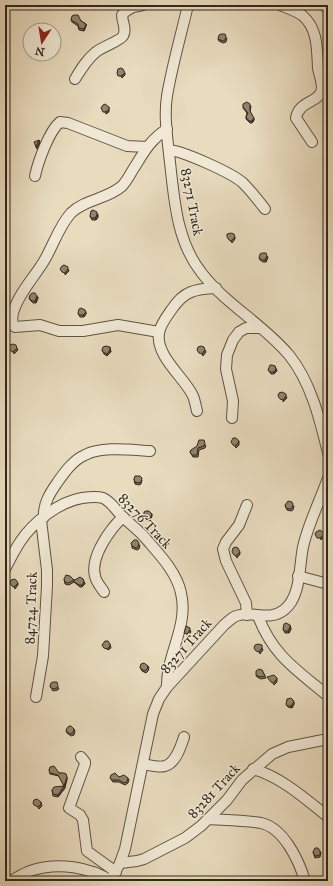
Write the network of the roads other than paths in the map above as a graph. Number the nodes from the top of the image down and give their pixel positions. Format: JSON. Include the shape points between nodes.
{"nodes":[{"id":1,"x":143,"y":5,"type":"edge"},
{"id":2,"x":188,"y":5,"type":"edge"},
{"id":3,"x":280,"y":5,"type":"edge"},
{"id":4,"x":75,"y":79,"type":"dead end"},
{"id":5,"x":167,"y":129,"type":"junction"},
{"id":6,"x":312,"y":142,"type":"dead end"},
{"id":7,"x":147,"y":147,"type":"junction"},
{"id":8,"x":169,"y":150,"type":"junction"},
{"id":9,"x":36,"y":176,"type":"dead end"},
{"id":10,"x":265,"y":209,"type":"dead end"},
{"id":11,"x":216,"y":288,"type":"junction"},
{"id":12,"x":260,"y":328,"type":"junction"},
{"id":13,"x":159,"y":332,"type":"junction"},
{"id":14,"x":197,"y":411,"type":"dead end"},
{"id":15,"x":232,"y":418,"type":"dead end"},
{"id":16,"x":150,"y":451,"type":"dead end"},
{"id":17,"x":328,"y":453,"type":"edge"},
{"id":18,"x":328,"y":478,"type":"edge"},
{"id":19,"x":246,"y":505,"type":"dead end"},
{"id":20,"x":123,"y":517,"type":"junction"},
{"id":21,"x":42,"y":518,"type":"junction"},
{"id":22,"x":5,"y":569,"type":"edge"},
{"id":23,"x":298,"y":576,"type":"junction"},
{"id":24,"x":328,"y":584,"type":"edge"},
{"id":25,"x":104,"y":592,"type":"dead end"},
{"id":26,"x":247,"y":615,"type":"junction"},
{"id":27,"x":258,"y":616,"type":"junction"},
{"id":28,"x":167,"y":688,"type":"junction"},
{"id":29,"x":328,"y":696,"type":"edge"},
{"id":30,"x":36,"y":697,"type":"dead end"},
{"id":31,"x":184,"y":737,"type":"dead end"},
{"id":32,"x":328,"y":739,"type":"edge"},
{"id":33,"x":81,"y":757,"type":"dead end"},
{"id":34,"x":143,"y":764,"type":"junction"},
{"id":35,"x":254,"y":769,"type":"junction"},
{"id":36,"x":328,"y":817,"type":"edge"},
{"id":37,"x":208,"y":819,"type":"junction"},
{"id":38,"x":114,"y":874,"type":"edge"},
{"id":39,"x":11,"y":881,"type":"edge"},
{"id":40,"x":305,"y":881,"type":"edge"}],
"edges":[{"from":1,"to":4,"type":"street","via":[[122,14],[124,35],[90,57]]},
{"from":2,"to":5,"type":"street","name":"83271 Track","via":[[167,98]]},
{"from":3,"to":6,"type":"street","via":[[302,16],[314,32],[316,40],[321,92],[299,109],[296,118]]},
{"from":5,"to":7,"type":"street"},
{"from":5,"to":8,"type":"street","name":"83271 Track"},
{"from":7,"to":9,"type":"street","via":[[127,146],[60,122],[42,154]]},
{"from":7,"to":13,"type":"street","via":[[120,187],[71,213],[44,262],[16,304],[12,321],[16,327],[40,325],[59,331],[83,331],[118,325]]},
{"from":8,"to":10,"type":"street","via":[[184,153],[238,179]]},
{"from":8,"to":11,"type":"street","name":"83271 Track","via":[[181,232],[190,256],[202,274]]},
{"from":11,"to":12,"type":"street","name":"83271 Track"},
{"from":11,"to":13,"type":"street","via":[[194,290],[184,295],[176,303]]},
{"from":12,"to":15,"type":"street","via":[[242,330],[235,336],[227,355],[226,369],[233,401]]},
{"from":12,"to":17,"type":"street","name":"83271 Track","via":[[288,355],[301,373],[316,408]]},
{"from":13,"to":14,"type":"street","via":[[161,348],[193,396]]},
{"from":16,"to":21,"type":"street","via":[[104,450],[85,455],[72,465],[54,488],[45,504]]},
{"from":18,"to":23,"type":"street","name":"83271 Track","via":[[305,540]]},
{"from":19,"to":26,"type":"street","via":[[239,525],[223,549],[246,603]]},
{"from":20,"to":21,"type":"street","name":"83276 Track","via":[[108,501],[96,497],[75,499],[60,505]]},
{"from":20,"to":25,"type":"street","via":[[112,529],[96,559],[95,576]]},
{"from":20,"to":28,"type":"street","name":"83276 Track","via":[[143,535],[164,561],[182,593],[182,621],[170,661]]},
{"from":21,"to":22,"type":"street","name":"83276 Track","via":[[20,541]]},
{"from":21,"to":30,"type":"street","name":"84724 Track","via":[[47,586],[44,656]]},
{"from":23,"to":24,"type":"street"},
{"from":23,"to":27,"type":"street","name":"83271 Track","via":[[295,594],[288,606],[272,616]]},
{"from":26,"to":27,"type":"street","name":"83271 Track"},
{"from":26,"to":28,"type":"street","name":"83271 Track","via":[[237,616],[224,625]]},
{"from":27,"to":29,"type":"street","via":[[276,651]]},
{"from":28,"to":34,"type":"street","name":"83271 Track","via":[[153,714]]},
{"from":31,"to":34,"type":"street","via":[[170,763],[165,766]]},
{"from":32,"to":35,"type":"street","name":"83281 Track","via":[[280,750]]},
{"from":33,"to":38,"type":"street","via":[[85,764],[69,808],[84,820],[87,851]]},
{"from":34,"to":38,"type":"street","name":"83271 Track","via":[[128,834]]},
{"from":35,"to":36,"type":"street","via":[[278,781]]},
{"from":35,"to":37,"type":"street","name":"83281 Track"},
{"from":37,"to":38,"type":"street","name":"83281 Track","via":[[185,838]]},
{"from":37,"to":40,"type":"street","via":[[261,823],[276,830],[292,851]]},
{"from":38,"to":39,"type":"street","via":[[57,866],[33,870]]}]}
